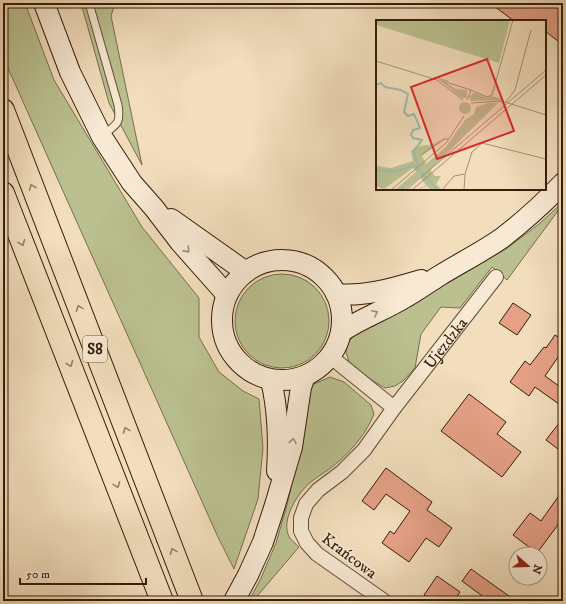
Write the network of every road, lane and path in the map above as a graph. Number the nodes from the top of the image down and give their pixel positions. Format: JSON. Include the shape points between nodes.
{"nodes":[{"id":1,"x":44,"y":3,"type":"edge"},
{"id":2,"x":89,"y":3,"type":"edge"},
{"id":3,"x":3,"y":110,"type":"edge"},
{"id":4,"x":102,"y":137,"type":"junction"},
{"id":5,"x":563,"y":183,"type":"edge"},
{"id":6,"x":3,"y":193,"type":"edge"},
{"id":7,"x":154,"y":208,"type":"junction"},
{"id":8,"x":246,"y":272,"type":"junction"},
{"id":9,"x":440,"y":275,"type":"junction"},
{"id":10,"x":496,"y":277,"type":"dead end"},
{"id":11,"x":336,"y":294,"type":"junction"},
{"id":12,"x":227,"y":295,"type":"junction"},
{"id":13,"x":341,"y":332,"type":"junction"},
{"id":14,"x":331,"y":357,"type":"junction"},
{"id":15,"x":305,"y":376,"type":"junction"},
{"id":16,"x":271,"y":380,"type":"junction"},
{"id":17,"x":394,"y":408,"type":"junction"},
{"id":18,"x":275,"y":505,"type":"junction"},
{"id":19,"x":302,"y":531,"type":"joint"},
{"id":20,"x":190,"y":594,"type":"edge"},
{"id":21,"x":162,"y":601,"type":"edge"},
{"id":22,"x":234,"y":601,"type":"edge"},
{"id":23,"x":384,"y":601,"type":"edge"}],
"edges":[{"from":1,"to":4,"type":"main road","via":[[70,72]]},
{"from":2,"to":4,"type":"lane","via":[[120,116],[117,124]]},
{"from":20,"to":3,"type":"highway","number":"S8","one_way":true},
{"from":4,"to":7,"type":"main road","via":[[132,183]]},
{"from":5,"to":9,"type":"main road","via":[[501,238]]},
{"from":6,"to":21,"type":"highway","number":"S8","one_way":true},
{"from":7,"to":8,"type":"main road"},
{"from":7,"to":12,"type":"main road","one_way":true},
{"from":8,"to":11,"type":"main road","via":[[262,263],[279,260],[297,262],[313,268],[326,279]]},
{"from":8,"to":12,"type":"main road"},
{"from":9,"to":11,"type":"main road","via":[[360,294]]},
{"from":13,"to":9,"type":"main road","one_way":true,"via":[[406,298]]},
{"from":10,"to":17,"type":"street","name":"Ujezdzka"},
{"from":11,"to":13,"type":"main road","via":[[341,306]]},
{"from":12,"to":16,"type":"main road","via":[[222,322],[229,348],[236,360],[246,369]]},
{"from":13,"to":14,"type":"main road"},
{"from":14,"to":15,"type":"main road"},
{"from":14,"to":17,"type":"street"},
{"from":15,"to":16,"type":"main road"},
{"from":18,"to":15,"type":"main road","one_way":true,"via":[[292,447]]},
{"from":16,"to":18,"type":"main road","via":[[277,412]]},
{"from":17,"to":19,"type":"street","name":"Ujezdzka","via":[[364,450],[342,472],[318,490],[306,504],[301,518]]},
{"from":18,"to":22,"type":"main road","via":[[263,542]]},
{"from":19,"to":23,"type":"street","name":"Krańcowa","via":[[307,543],[317,554]]}]}
